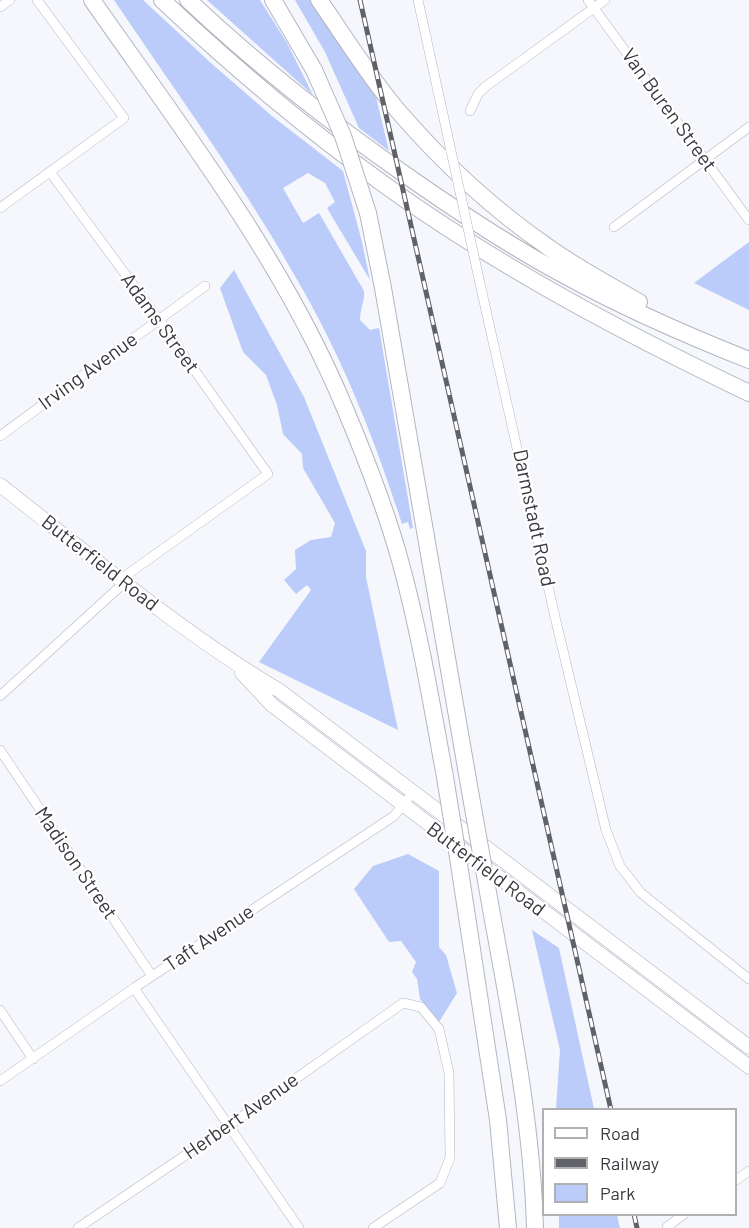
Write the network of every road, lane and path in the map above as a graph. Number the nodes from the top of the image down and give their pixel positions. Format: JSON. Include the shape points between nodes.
{"nodes":[{"id":1,"x":10,"y":0,"type":"edge"},
{"id":2,"x":38,"y":0,"type":"edge"},
{"id":3,"x":92,"y":0,"type":"edge"},
{"id":4,"x":162,"y":0,"type":"edge"},
{"id":5,"x":188,"y":0,"type":"edge"},
{"id":6,"x":273,"y":0,"type":"edge"},
{"id":7,"x":285,"y":0,"type":"edge"},
{"id":8,"x":319,"y":0,"type":"edge"},
{"id":9,"x":418,"y":0,"type":"edge"},
{"id":10,"x":605,"y":0,"type":"edge"},
{"id":11,"x":591,"y":4,"type":"edge"},
{"id":12,"x":0,"y":7,"type":"edge"},
{"id":13,"x":314,"y":70,"type":"junction"},
{"id":14,"x":470,"y":111,"type":"dead end"},
{"id":15,"x":749,"y":127,"type":"edge"},
{"id":16,"x":705,"y":159,"type":"junction"},
{"id":17,"x":51,"y":172,"type":"junction"},
{"id":18,"x":0,"y":208,"type":"edge"},
{"id":19,"x":749,"y":220,"type":"edge"},
{"id":20,"x":614,"y":227,"type":"dead end"},
{"id":21,"x":206,"y":286,"type":"dead end"},
{"id":22,"x":159,"y":320,"type":"junction"},
{"id":23,"x":698,"y":340,"type":"junction"},
{"id":24,"x":749,"y":360,"type":"edge"},
{"id":25,"x":749,"y":393,"type":"edge"},
{"id":26,"x":0,"y":436,"type":"edge"},
{"id":27,"x":0,"y":485,"type":"edge"},
{"id":28,"x":123,"y":581,"type":"junction"},
{"id":29,"x":230,"y":661,"type":"junction"},
{"id":30,"x":0,"y":696,"type":"edge"},
{"id":31,"x":0,"y":750,"type":"edge"},
{"id":32,"x":414,"y":791,"type":"junction"},
{"id":33,"x":402,"y":805,"type":"junction"},
{"id":34,"x":152,"y":976,"type":"junction"},
{"id":35,"x":749,"y":979,"type":"edge"},
{"id":36,"x":134,"y":988,"type":"junction"},
{"id":37,"x":0,"y":1010,"type":"edge"},
{"id":38,"x":749,"y":1047,"type":"edge"},
{"id":39,"x":33,"y":1059,"type":"junction"},
{"id":40,"x":749,"y":1067,"type":"edge"},
{"id":41,"x":0,"y":1081,"type":"edge"},
{"id":42,"x":230,"y":1125,"type":"junction"},
{"id":43,"x":683,"y":1216,"type":"edge"},
{"id":44,"x":667,"y":1227,"type":"edge"},
{"id":45,"x":78,"y":1228,"type":"edge"},
{"id":46,"x":299,"y":1228,"type":"edge"},
{"id":47,"x":373,"y":1228,"type":"edge"},
{"id":48,"x":508,"y":1228,"type":"edge"},
{"id":49,"x":535,"y":1228,"type":"edge"}],
"edges":[{"from":1,"to":12,"type":"street"},
{"from":2,"to":17,"type":"street","via":[[124,118]]},
{"from":3,"to":48,"type":"highway","bridge":true,"via":[[268,260],[315,344],[380,500],[401,562],[445,777],[498,1120]]},
{"from":4,"to":25,"type":"highway","via":[[302,122],[453,231],[590,313]]},
{"from":5,"to":23,"type":"highway","via":[[339,127],[471,220],[563,275]]},
{"from":6,"to":13,"type":"highway"},
{"from":7,"to":13,"type":"highway","via":[[311,45]]},
{"from":8,"to":23,"type":"highway","via":[[398,110],[474,188],[550,248]]},
{"from":9,"to":35,"type":"street","name":"Darmstadt Road","bridge":true,"via":[[606,830],[620,866],[641,893]]},
{"from":10,"to":11,"type":"street"},
{"from":11,"to":14,"type":"street","via":[[485,87]]},
{"from":11,"to":16,"type":"street","name":"Van Buren Street"},
{"from":13,"to":49,"type":"highway","bridge":true,"via":[[343,136],[368,213],[383,288],[518,1058]]},
{"from":15,"to":16,"type":"street"},
{"from":16,"to":19,"type":"street","name":"Van Buren Street"},
{"from":16,"to":20,"type":"street"},
{"from":17,"to":18,"type":"street"},
{"from":17,"to":22,"type":"street","name":"Adams Street"},
{"from":21,"to":22,"type":"street","name":"Irving Avenue"},
{"from":22,"to":26,"type":"street","name":"Irving Avenue"},
{"from":22,"to":28,"type":"street","name":"Adams Street","via":[[268,474]]},
{"from":23,"to":24,"type":"highway"},
{"from":27,"to":28,"type":"main road","name":"Butterfield Road"},
{"from":28,"to":29,"type":"main road","name":"Butterfield Road"},
{"from":28,"to":30,"type":"street"},
{"from":29,"to":32,"type":"main road","name":"Butterfield Road","via":[[280,691]]},
{"from":29,"to":33,"type":"main road","name":"Butterfield Road","via":[[272,705]]},
{"from":31,"to":34,"type":"street","name":"Madison Street"},
{"from":32,"to":33,"type":"street","name":"Taft Avenue"},
{"from":32,"to":38,"type":"main road","name":"Butterfield Road"},
{"from":33,"to":34,"type":"street","name":"Taft Avenue","via":[[394,816]]},
{"from":33,"to":40,"type":"main road","name":"Butterfield Road"},
{"from":34,"to":36,"type":"street","name":"Taft Avenue"},
{"from":36,"to":39,"type":"street","name":"Taft Avenue"},
{"from":36,"to":42,"type":"street"},
{"from":37,"to":39,"type":"street"},
{"from":39,"to":41,"type":"street","name":"Taft Avenue"},
{"from":42,"to":45,"type":"street","name":"Herbert Avenue"},
{"from":42,"to":46,"type":"street"},
{"from":42,"to":47,"type":"street","name":"Herbert Avenue","via":[[403,1003],[422,1007],[439,1029],[449,1073],[450,1158],[440,1183]]},
{"from":43,"to":44,"type":"street"}]}
